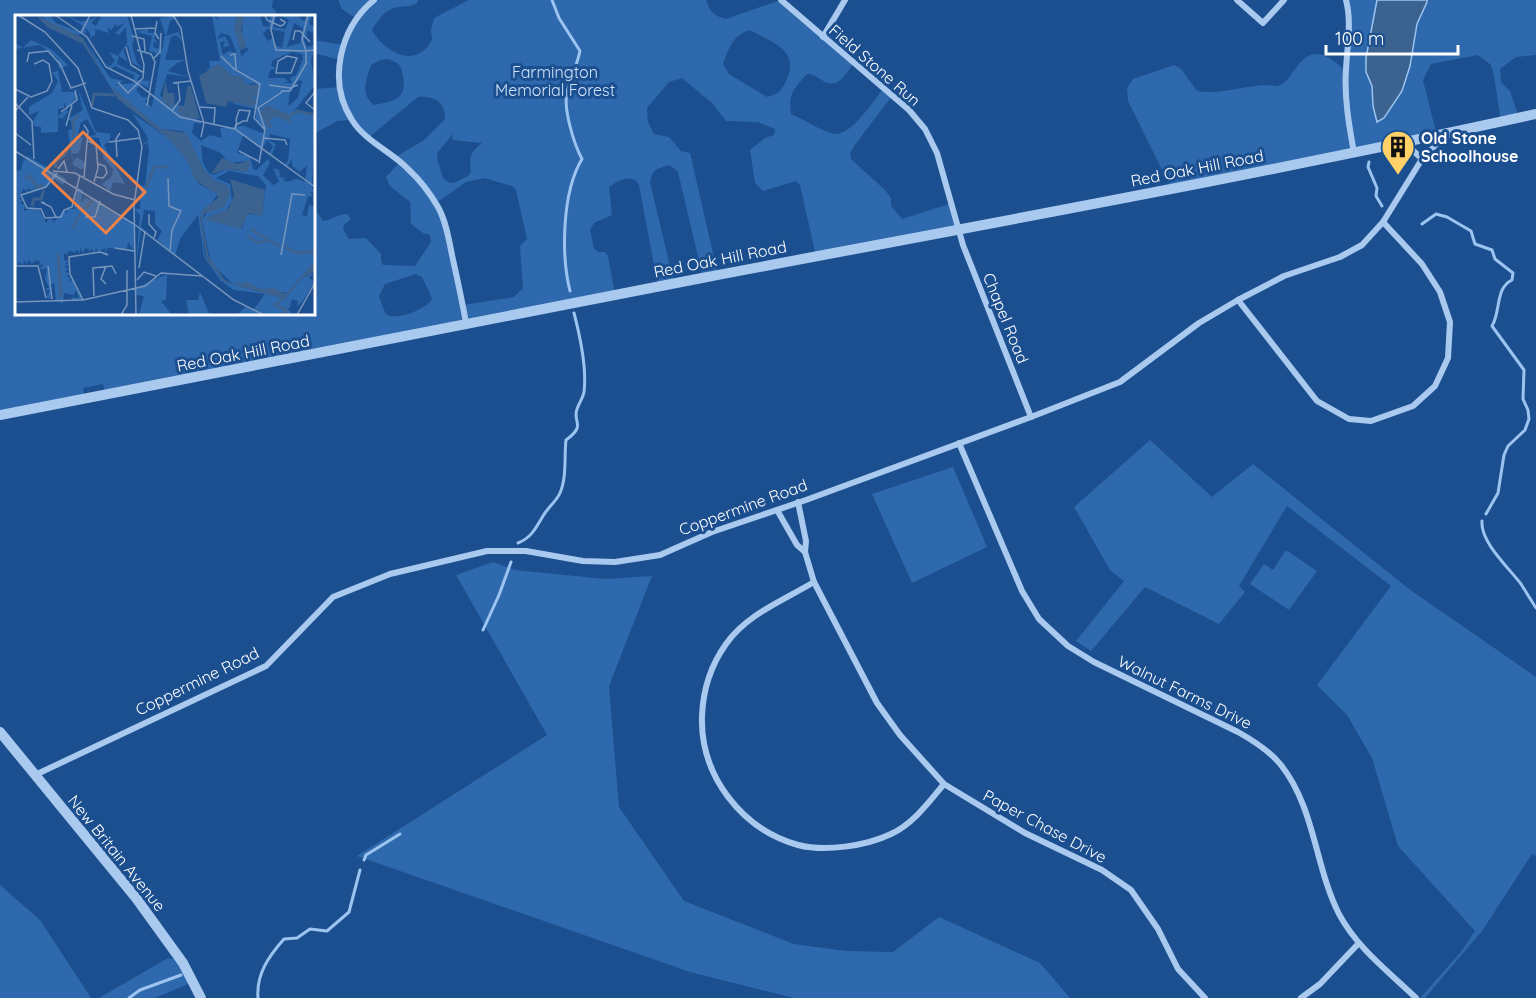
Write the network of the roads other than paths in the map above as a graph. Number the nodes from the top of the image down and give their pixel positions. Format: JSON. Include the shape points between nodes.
{"nodes":[{"id":1,"x":374,"y":0,"type":"edge"},
{"id":2,"x":781,"y":0,"type":"edge"},
{"id":3,"x":845,"y":0,"type":"edge"},
{"id":4,"x":1237,"y":0,"type":"edge"},
{"id":5,"x":1284,"y":0,"type":"edge"},
{"id":6,"x":1346,"y":0,"type":"edge"},
{"id":7,"x":823,"y":37,"type":"junction"},
{"id":8,"x":1536,"y":114,"type":"edge"},
{"id":9,"x":1446,"y":134,"type":"junction"},
{"id":10,"x":1404,"y":142,"type":"junction"},
{"id":11,"x":1354,"y":153,"type":"junction"},
{"id":12,"x":1422,"y":159,"type":"junction"},
{"id":13,"x":1383,"y":222,"type":"junction"},
{"id":14,"x":958,"y":229,"type":"junction"},
{"id":15,"x":1238,"y":300,"type":"junction"},
{"id":16,"x":466,"y":323,"type":"junction"},
{"id":17,"x":0,"y":415,"type":"edge"},
{"id":18,"x":1031,"y":417,"type":"junction"},
{"id":19,"x":960,"y":443,"type":"junction"},
{"id":20,"x":798,"y":502,"type":"junction"},
{"id":21,"x":777,"y":510,"type":"junction"},
{"id":22,"x":805,"y":552,"type":"junction"},
{"id":23,"x":814,"y":582,"type":"junction"},
{"id":24,"x":0,"y":732,"type":"edge"},
{"id":25,"x":34,"y":775,"type":"junction"},
{"id":26,"x":944,"y":784,"type":"junction"},
{"id":27,"x":1358,"y":944,"type":"junction"},
{"id":28,"x":201,"y":998,"type":"edge"},
{"id":29,"x":1205,"y":998,"type":"edge"},
{"id":30,"x":1301,"y":998,"type":"edge"},
{"id":31,"x":1416,"y":998,"type":"edge"}],
"edges":[{"from":1,"to":16,"type":"street","via":[[350,29],[340,53],[338,74],[343,100],[352,120],[368,138],[406,167],[440,209]]},
{"from":2,"to":7,"type":"street","name":"Field Stone Run"},
{"from":3,"to":7,"type":"street"},
{"from":4,"to":5,"type":"street","via":[[1263,23]]},
{"from":6,"to":11,"type":"street","via":[[1347,107]]},
{"from":7,"to":14,"type":"street","name":"Field Stone Run","via":[[909,110],[925,129],[947,183]]},
{"from":8,"to":9,"type":"street"},
{"from":9,"to":10,"type":"street","name":"Red Oak Hill Road"},
{"from":9,"to":12,"type":"street","name":"Coppermine Road"},
{"from":10,"to":11,"type":"street","name":"Red Oak Hill Road"},
{"from":10,"to":12,"type":"street"},
{"from":11,"to":14,"type":"street","name":"Red Oak Hill Road"},
{"from":12,"to":13,"type":"street","name":"Coppermine Road"},
{"from":13,"to":15,"type":"street","name":"Coppermine Road","via":[[1362,245],[1340,257],[1284,276]]},
{"from":13,"to":15,"type":"street","via":[[1422,264],[1440,292],[1450,322],[1448,358],[1436,386],[1413,406],[1371,420],[1349,419],[1317,400]]},
{"from":14,"to":16,"type":"street","name":"Red Oak Hill Road"},
{"from":14,"to":18,"type":"street","name":"Chapel Road"},
{"from":15,"to":18,"type":"street","name":"Coppermine Road","via":[[1199,323],[1120,382]]},
{"from":16,"to":17,"type":"street","name":"Red Oak Hill Road"},
{"from":18,"to":19,"type":"street","name":"Coppermine Road"},
{"from":19,"to":20,"type":"street","name":"Coppermine Road"},
{"from":19,"to":27,"type":"street","name":"Walnut Farms Drive","via":[[1022,591],[1039,619],[1068,646],[1094,662],[1238,732],[1282,765],[1302,801],[1327,888]]},
{"from":20,"to":21,"type":"street","name":"Coppermine Road"},
{"from":20,"to":22,"type":"street","name":"Paper Chase Drive"},
{"from":21,"to":22,"type":"street","name":"Paper Chase Drive"},
{"from":21,"to":25,"type":"street","name":"Coppermine Road","via":[[712,531],[660,555],[615,562],[526,551],[487,551],[390,574],[333,597],[266,666]]},
{"from":22,"to":23,"type":"street","name":"Paper Chase Drive"},
{"from":23,"to":26,"type":"street","name":"Paper Chase Drive","via":[[877,703]]},
{"from":23,"to":26,"type":"street","via":[[747,621],[726,644],[711,671],[703,699],[702,729],[706,755],[718,784],[768,832],[799,845],[836,848],[893,834],[919,815]]},
{"from":24,"to":25,"type":"street","name":"New Britain Avenue"},
{"from":25,"to":28,"type":"street","name":"New Britain Avenue","via":[[136,898],[183,963]]},
{"from":26,"to":29,"type":"street","name":"Paper Chase Drive","via":[[1025,834],[1102,870],[1131,890],[1158,929],[1178,969]]},
{"from":27,"to":30,"type":"street"},
{"from":27,"to":31,"type":"street","name":"Walnut Farms Drive"}]}
